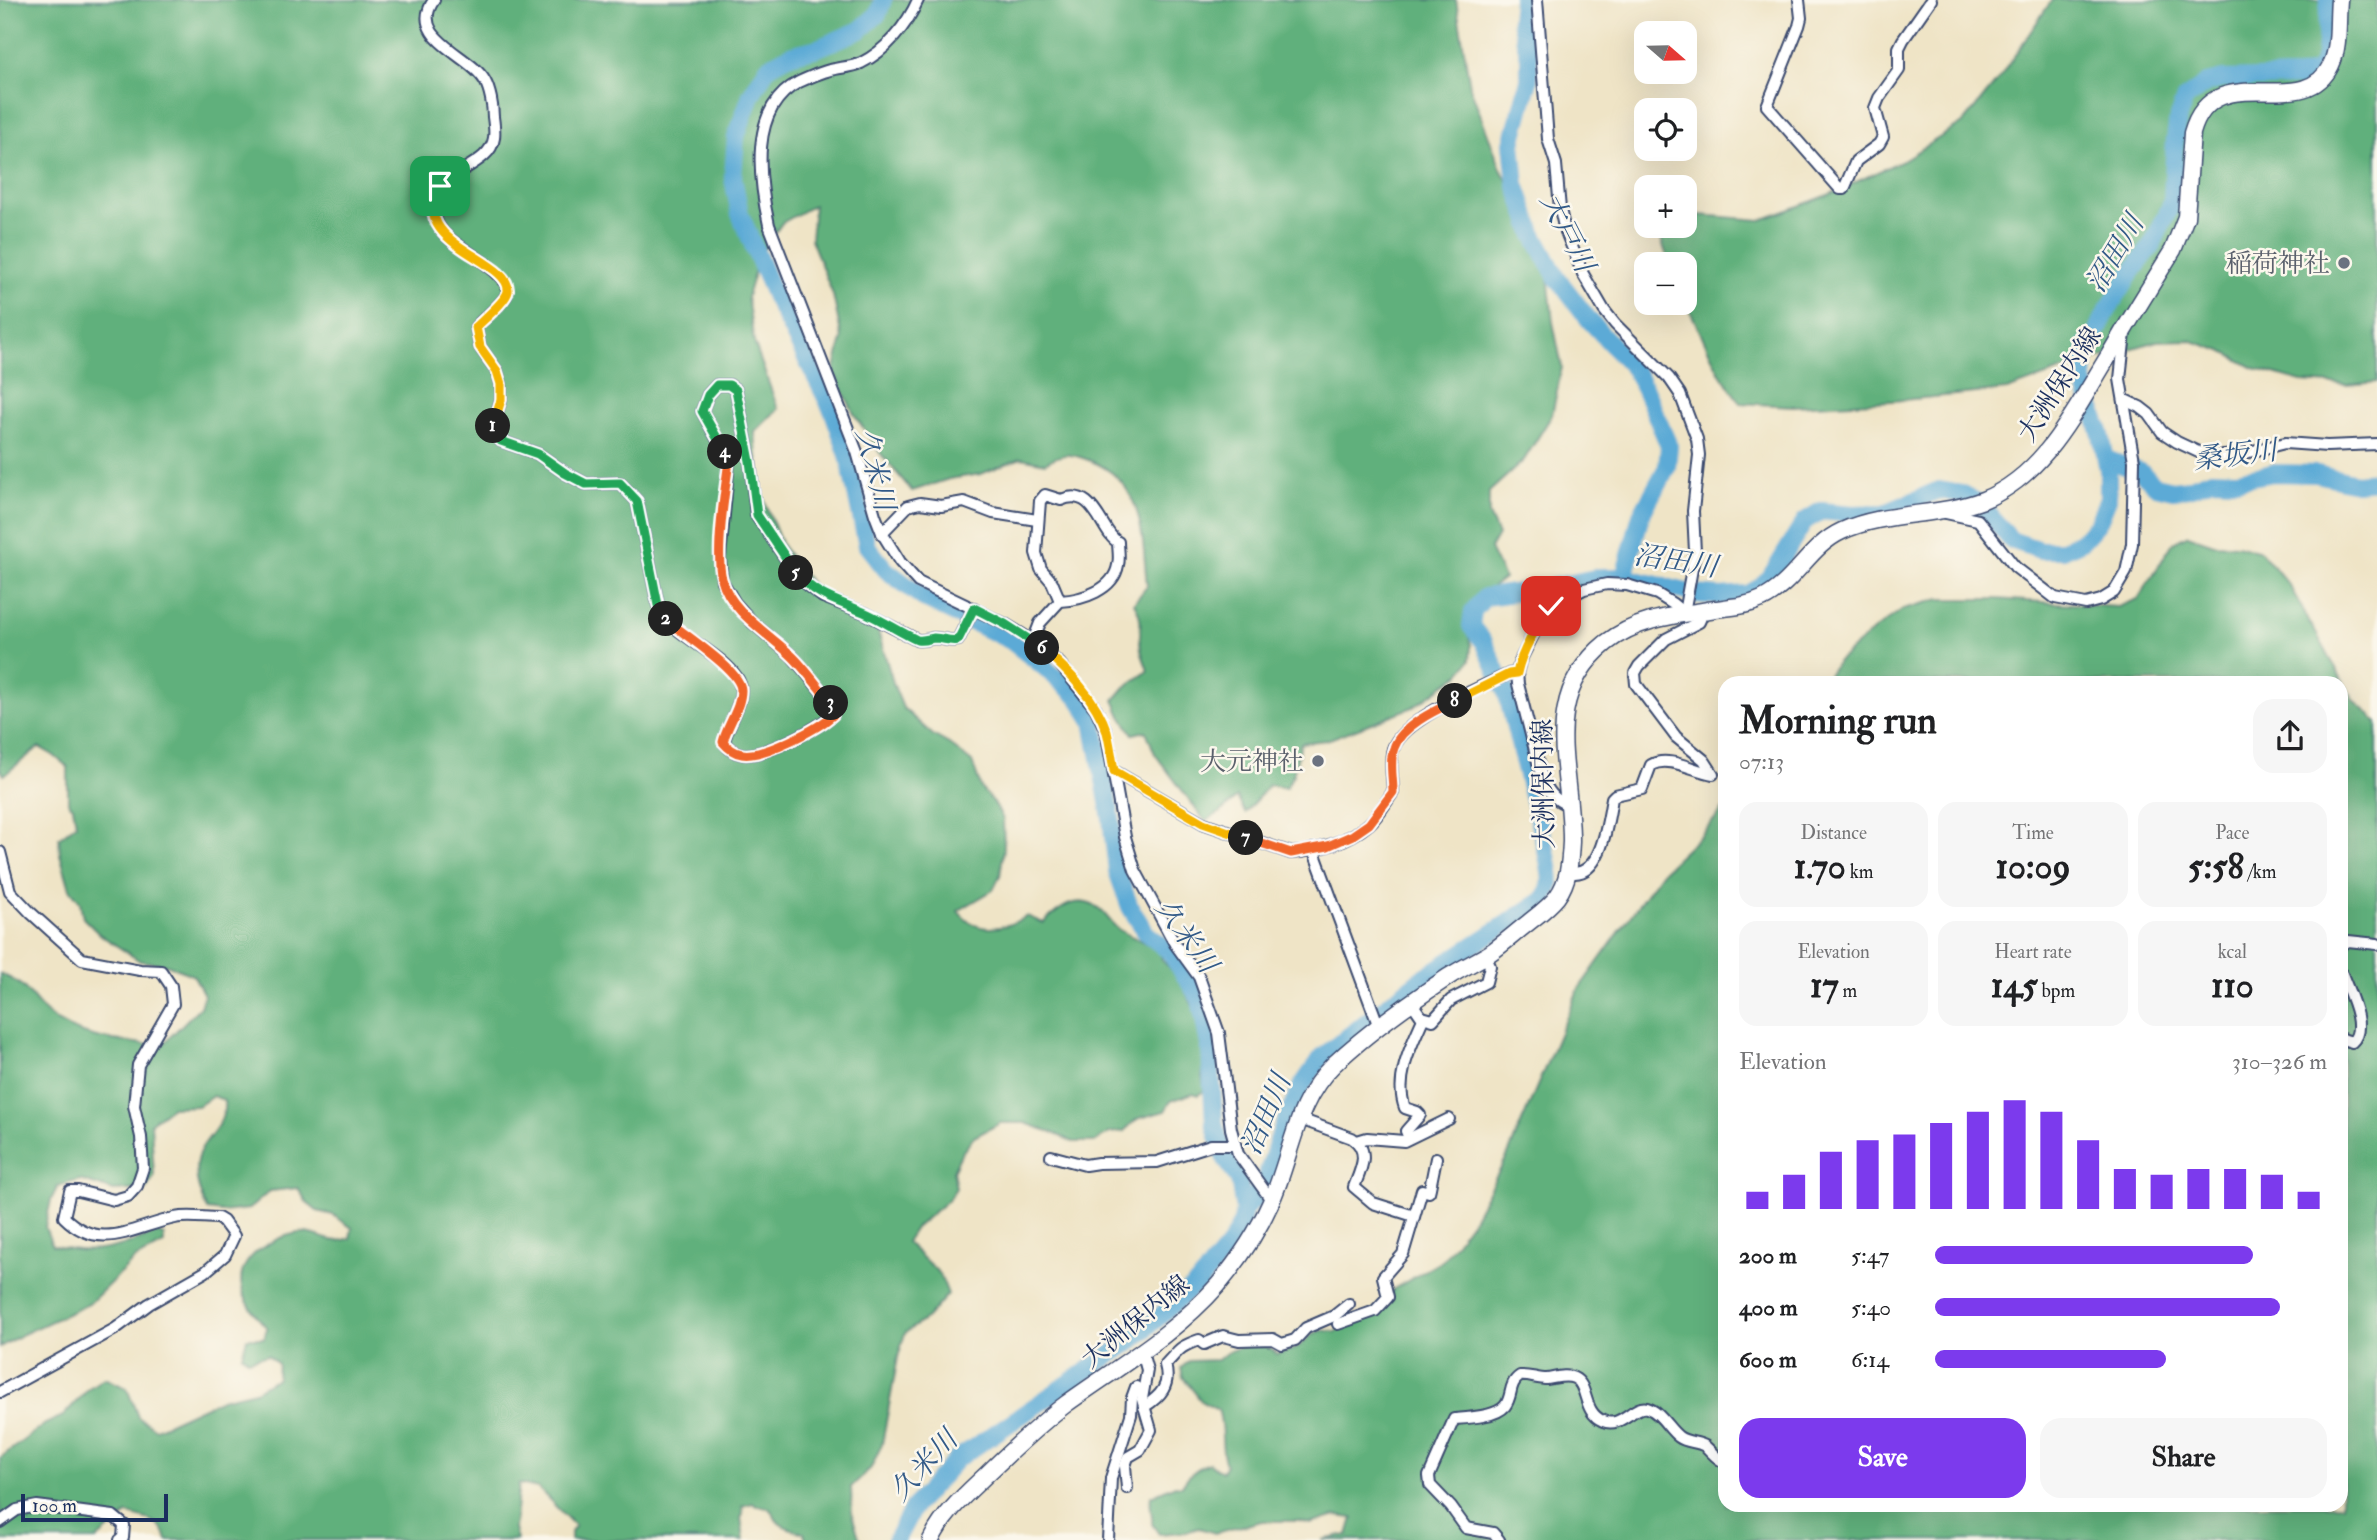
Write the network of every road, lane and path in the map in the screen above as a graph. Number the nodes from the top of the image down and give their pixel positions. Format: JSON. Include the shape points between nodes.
{"nodes":[{"id":1,"x":434,"y":0,"type":"edge"},
{"id":2,"x":918,"y":0,"type":"edge"},
{"id":3,"x":1537,"y":0,"type":"edge"},
{"id":4,"x":1799,"y":0,"type":"edge"},
{"id":5,"x":1931,"y":0,"type":"edge"},
{"id":6,"x":2339,"y":0,"type":"edge"},
{"id":7,"x":2126,"y":326,"type":"junction"},
{"id":8,"x":2125,"y":400,"type":"junction"},
{"id":9,"x":2377,"y":444,"type":"edge"},
{"id":10,"x":1940,"y":511,"type":"junction"},
{"id":11,"x":1037,"y":520,"type":"junction"},
{"id":12,"x":882,"y":533,"type":"junction"},
{"id":13,"x":1060,"y":601,"type":"junction"},
{"id":14,"x":1685,"y":606,"type":"junction"},
{"id":15,"x":972,"y":611,"type":"junction"},
{"id":16,"x":1704,"y":611,"type":"junction"},
{"id":17,"x":1033,"y":641,"type":"junction"},
{"id":18,"x":1513,"y":674,"type":"junction"},
{"id":19,"x":1114,"y":771,"type":"junction"},
{"id":20,"x":1568,"y":805,"type":"junction"},
{"id":21,"x":1313,"y":849,"type":"junction"},
{"id":22,"x":0,"y":852,"type":"edge"},
{"id":23,"x":1568,"y":872,"type":"junction"},
{"id":24,"x":2348,"y":941,"type":"edge"},
{"id":25,"x":2377,"y":944,"type":"edge"},
{"id":26,"x":1485,"y":955,"type":"junction"},
{"id":27,"x":2348,"y":992,"type":"edge"},
{"id":28,"x":1412,"y":1003,"type":"junction"},
{"id":29,"x":1422,"y":1017,"type":"junction"},
{"id":30,"x":1378,"y":1024,"type":"junction"},
{"id":31,"x":2348,"y":1041,"type":"edge"},
{"id":32,"x":1300,"y":1119,"type":"junction"},
{"id":33,"x":1449,"y":1119,"type":"dead end"},
{"id":34,"x":1409,"y":1138,"type":"junction"},
{"id":35,"x":1357,"y":1141,"type":"junction"},
{"id":36,"x":1235,"y":1145,"type":"junction"},
{"id":37,"x":1051,"y":1156,"type":"dead end"},
{"id":38,"x":1436,"y":1158,"type":"dead end"},
{"id":39,"x":1270,"y":1199,"type":"junction"},
{"id":40,"x":1414,"y":1216,"type":"junction"},
{"id":41,"x":1349,"y":1304,"type":"dead end"},
{"id":42,"x":1338,"y":1324,"type":"dead end"},
{"id":43,"x":1142,"y":1352,"type":"junction"},
{"id":44,"x":1136,"y":1387,"type":"dead end"},
{"id":45,"x":0,"y":1391,"type":"edge"},
{"id":46,"x":1144,"y":1407,"type":"junction"},
{"id":47,"x":1718,"y":1459,"type":"edge"},
{"id":48,"x":1127,"y":1488,"type":"dead end"},
{"id":49,"x":0,"y":1522,"type":"edge"},
{"id":50,"x":120,"y":1540,"type":"edge"},
{"id":51,"x":931,"y":1540,"type":"edge"},
{"id":52,"x":1108,"y":1540,"type":"edge"},
{"id":53,"x":1499,"y":1540,"type":"edge"}],
"edges":[{"from":1,"to":15,"type":"street","via":[[427,22],[432,32],[486,81],[493,107],[494,141],[484,155],[440,186],[433,204],[439,227],[504,278],[508,289],[476,327],[480,347],[501,384],[495,435],[538,454],[586,484],[620,483],[637,501],[658,605],[667,620],[738,679],[741,690],[723,742],[742,755],[761,752],[822,725],[833,715],[832,704],[804,670],[752,623],[722,581],[729,461],[702,411],[717,385],[736,390],[757,515],[808,586],[917,640],[958,640]]},
{"from":2,"to":12,"type":"street","via":[[909,18],[880,51],[850,68],[834,69],[796,84],[779,99],[770,111],[760,160],[769,225],[857,452]]},
{"from":3,"to":14,"type":"street","via":[[1548,139],[1564,227],[1604,310],[1669,378],[1697,439],[1696,552]]},
{"from":4,"to":5,"type":"street","via":[[1799,26],[1767,106],[1828,177],[1844,189],[1856,161],[1883,137],[1875,108],[1899,70],[1903,40]]},
{"from":6,"to":7,"type":"main road","name":"大洲保内線","via":[[2336,52],[2317,82],[2297,91],[2230,93],[2209,103],[2195,121],[2186,217],[2173,250]]},
{"from":7,"to":8,"type":"street","via":[[2120,379]]},
{"from":7,"to":10,"type":"main road","name":"大洲保内線","via":[[2059,436],[2029,470],[1985,499]]},
{"from":8,"to":9,"type":"street","via":[[2140,407],[2162,432],[2209,457],[2285,443]]},
{"from":8,"to":10,"type":"street","via":[[2134,461],[2132,544],[2126,572],[2114,592],[2101,600],[2086,604],[2055,598],[2015,567],[1978,520]]},
{"from":10,"to":16,"type":"main road","name":"大洲保内線","via":[[1854,525],[1816,548],[1781,587],[1764,598],[1745,606]]},
{"from":11,"to":12,"type":"street","via":[[993,513],[964,502],[920,503],[908,506]]},
{"from":11,"to":13,"type":"street","via":[[1036,553]]},
{"from":11,"to":13,"type":"street","via":[[1045,495],[1079,499],[1101,517],[1118,542],[1118,566],[1110,581],[1093,594]]},
{"from":12,"to":15,"type":"street","via":[[907,573]]},
{"from":13,"to":17,"type":"street","via":[[1040,623]]},
{"from":14,"to":16,"type":"main road","name":"大洲保内線"},
{"from":14,"to":18,"type":"street","via":[[1627,585],[1584,589],[1551,606]]},
{"from":14,"to":20,"type":"main road","name":"大洲保内線","via":[[1628,629],[1593,655],[1578,675],[1563,717]]},
{"from":15,"to":17,"type":"street"},
{"from":16,"to":23,"type":"street","via":[[1699,622],[1666,639],[1634,677],[1668,729],[1704,760],[1713,774],[1665,762],[1651,765],[1642,789],[1612,798],[1597,858],[1585,871]]},
{"from":17,"to":19,"type":"street","via":[[1059,663],[1096,709],[1107,732]]},
{"from":18,"to":20,"type":"street","via":[[1542,778],[1558,801]]},
{"from":18,"to":21,"type":"street","via":[[1430,713],[1399,738],[1391,761],[1393,792],[1369,824],[1343,840]]},
{"from":19,"to":21,"type":"street","via":[[1203,823],[1291,853]]},
{"from":19,"to":36,"type":"street","via":[[1135,870],[1175,944],[1199,977],[1219,1033]]},
{"from":20,"to":23,"type":"main road","name":"大洲保内線"},
{"from":21,"to":30,"type":"street"},
{"from":22,"to":45,"type":"street","via":[[10,891],[82,959],[161,971],[171,986],[173,1004],[138,1065],[134,1106],[144,1168],[137,1186],[128,1196],[114,1200],[70,1191],[64,1217],[76,1229],[110,1236],[177,1218],[218,1218],[234,1236],[225,1255],[205,1272],[115,1329]]},
{"from":23,"to":26,"type":"main road","name":"大洲保内線","via":[[1559,895]]},
{"from":24,"to":25,"type":"street"},
{"from":26,"to":28,"type":"main road","name":"大洲保内線"},
{"from":26,"to":29,"type":"street","via":[[1490,965],[1486,982],[1451,1000],[1433,1020]]},
{"from":27,"to":31,"type":"street","via":[[2360,1028],[2356,1039]]},
{"from":28,"to":29,"type":"street"},
{"from":28,"to":30,"type":"main road","name":"大洲保内線"},
{"from":29,"to":34,"type":"street","via":[[1401,1085],[1405,1108],[1420,1115],[1406,1131]]},
{"from":30,"to":32,"type":"main road","name":"大洲保内線","via":[[1318,1082]]},
{"from":32,"to":35,"type":"street"},
{"from":32,"to":39,"type":"main road","name":"大洲保内線"},
{"from":33,"to":34,"type":"street"},
{"from":34,"to":35,"type":"street"},
{"from":35,"to":40,"type":"street","via":[[1364,1162],[1354,1187],[1373,1203]]},
{"from":36,"to":37,"type":"street","via":[[1211,1145],[1157,1162],[1085,1165]]},
{"from":36,"to":39,"type":"street"},
{"from":38,"to":40,"type":"street","via":[[1429,1192],[1422,1190]]},
{"from":39,"to":43,"type":"main road","name":"大洲保内線","via":[[1258,1228],[1218,1284]]},
{"from":40,"to":42,"type":"street","via":[[1403,1254],[1383,1277],[1388,1297],[1375,1311]]},
{"from":41,"to":46,"type":"street","via":[[1291,1342],[1223,1336],[1204,1344],[1188,1342],[1165,1365],[1168,1376],[1158,1398]]},
{"from":43,"to":46,"type":"street","via":[[1147,1370]]},
{"from":43,"to":51,"type":"main road","name":"大洲保内線","via":[[1021,1442],[952,1507]]},
{"from":44,"to":52,"type":"street","via":[[1111,1478]]},
{"from":46,"to":48,"type":"street","via":[[1151,1430],[1140,1450],[1128,1457]]},
{"from":47,"to":53,"type":"street","via":[[1705,1447],[1678,1437],[1647,1408],[1604,1422],[1592,1414],[1574,1378],[1520,1376],[1513,1381],[1505,1406],[1479,1417],[1454,1419],[1429,1476],[1430,1485],[1466,1528],[1493,1532]]},
{"from":49,"to":50,"type":"street","via":[[17,1510],[37,1506],[89,1512],[113,1516],[124,1525]]}]}
